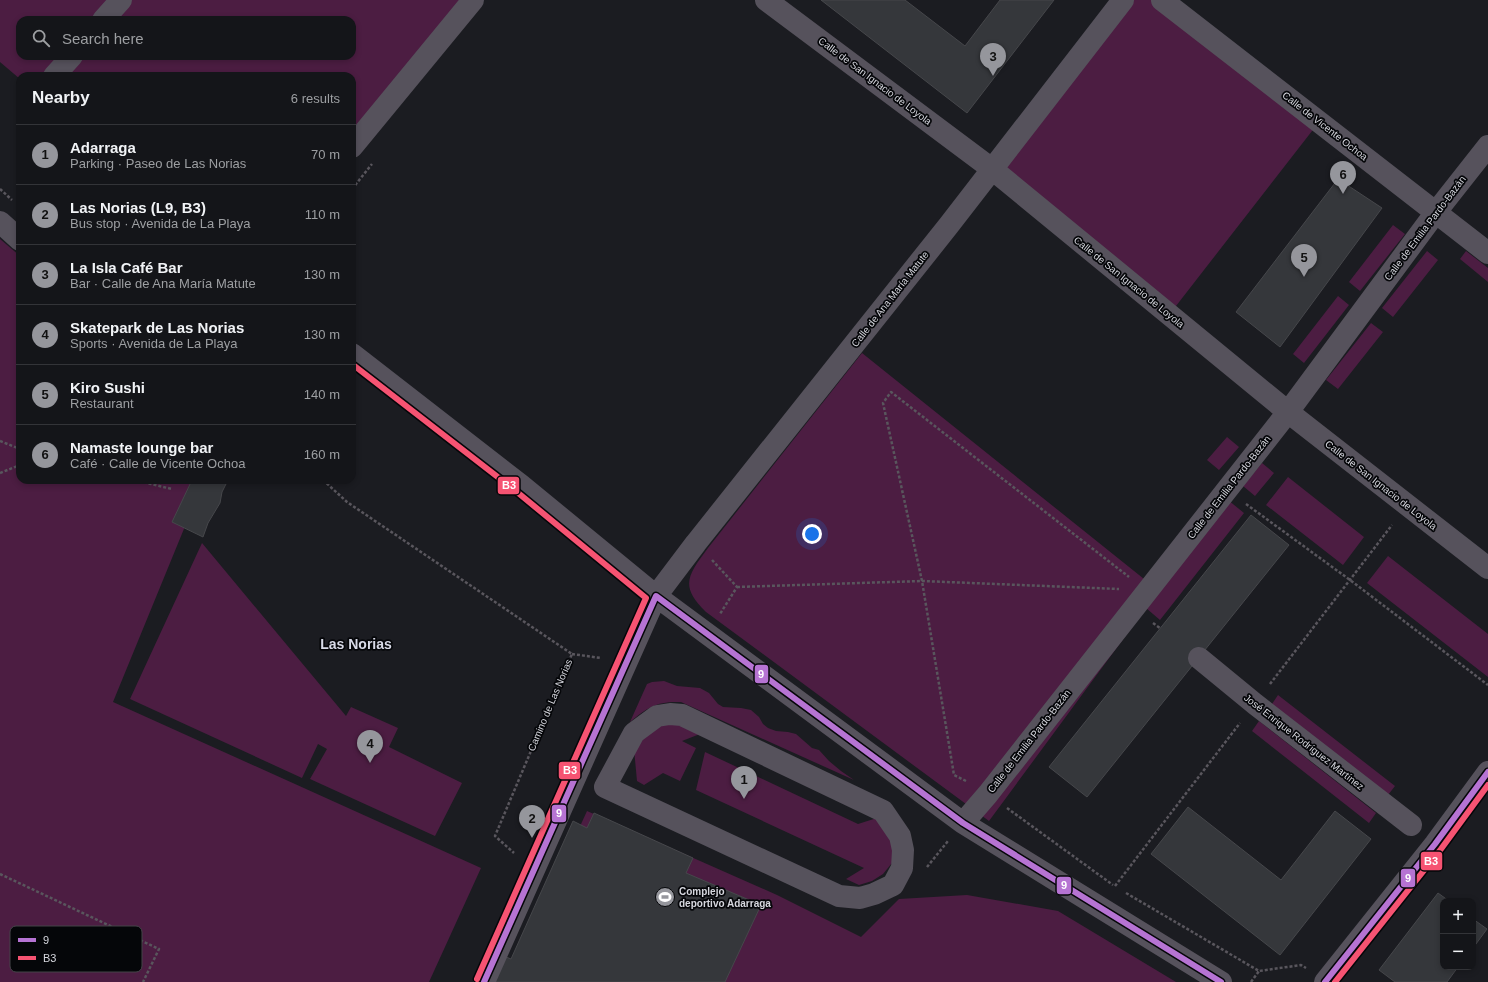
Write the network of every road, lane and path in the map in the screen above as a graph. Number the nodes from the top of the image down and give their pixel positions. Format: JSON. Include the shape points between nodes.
{"nodes":[{"id":1,"x":121,"y":0,"type":"edge"},
{"id":2,"x":473,"y":0,"type":"edge"},
{"id":3,"x":766,"y":0,"type":"edge"},
{"id":4,"x":1123,"y":0,"type":"edge"},
{"id":5,"x":1162,"y":0,"type":"edge"},
{"id":6,"x":107,"y":16,"type":"edge"},
{"id":7,"x":68,"y":60,"type":"edge"},
{"id":8,"x":58,"y":72,"type":"edge"},
{"id":9,"x":356,"y":142,"type":"edge"},
{"id":10,"x":1488,"y":146,"type":"edge"},
{"id":11,"x":992,"y":169,"type":"junction"},
{"id":12,"x":1436,"y":212,"type":"junction"},
{"id":13,"x":0,"y":222,"type":"edge"},
{"id":14,"x":16,"y":236,"type":"edge"},
{"id":15,"x":1488,"y":253,"type":"edge"},
{"id":16,"x":356,"y":357,"type":"edge"},
{"id":17,"x":1288,"y":412,"type":"junction"},
{"id":18,"x":0,"y":441,"type":"edge"},
{"id":19,"x":16,"y":447,"type":"edge"},
{"id":20,"x":16,"y":467,"type":"edge"},
{"id":21,"x":0,"y":473,"type":"edge"},
{"id":22,"x":151,"y":484,"type":"edge"},
{"id":23,"x":327,"y":484,"type":"edge"},
{"id":24,"x":172,"y":489,"type":"dead end"},
{"id":25,"x":1227,"y":490,"type":"junction"},
{"id":26,"x":1407,"y":505,"type":"junction"},
{"id":27,"x":696,"y":543,"type":"junction"},
{"id":28,"x":1488,"y":568,"type":"edge"},
{"id":29,"x":1350,"y":580,"type":"junction"},
{"id":30,"x":922,"y":581,"type":"junction"},
{"id":31,"x":737,"y":587,"type":"junction"},
{"id":32,"x":1147,"y":590,"type":"junction"},
{"id":33,"x":656,"y":596,"type":"junction"},
{"id":34,"x":706,"y":635,"type":"junction"},
{"id":35,"x":572,"y":654,"type":"junction"},
{"id":36,"x":1199,"y":658,"type":"dead end"},
{"id":37,"x":627,"y":662,"type":"junction"},
{"id":38,"x":1488,"y":685,"type":"edge"},
{"id":39,"x":1255,"y":704,"type":"junction"},
{"id":40,"x":1488,"y":772,"type":"edge"},
{"id":41,"x":574,"y":780,"type":"junction"},
{"id":42,"x":605,"y":787,"type":"junction"},
{"id":43,"x":988,"y":794,"type":"junction"},
{"id":44,"x":963,"y":823,"type":"junction"},
{"id":45,"x":1411,"y":825,"type":"dead end"},
{"id":46,"x":517,"y":855,"type":"dead end"},
{"id":47,"x":0,"y":874,"type":"edge"},
{"id":48,"x":1115,"y":886,"type":"junction"},
{"id":49,"x":111,"y":926,"type":"edge"},
{"id":50,"x":142,"y":941,"type":"edge"},
{"id":51,"x":1301,"y":965,"type":"dead end"},
{"id":52,"x":1259,"y":971,"type":"junction"},
{"id":53,"x":143,"y":982,"type":"edge"},
{"id":54,"x":484,"y":982,"type":"edge"},
{"id":55,"x":1221,"y":982,"type":"edge"},
{"id":56,"x":1251,"y":982,"type":"edge"},
{"id":57,"x":1325,"y":982,"type":"edge"}],
"edges":[{"from":1,"to":6,"type":"street"},
{"from":2,"to":9,"type":"street"},
{"from":3,"to":11,"type":"street","name":"Calle de San Ignacio de Loyola"},
{"from":4,"to":11,"type":"street","name":"Calle de Ana María Matute"},
{"from":5,"to":12,"type":"street","name":"Calle de Vicente Ochoa"},
{"from":7,"to":8,"type":"street"},
{"from":10,"to":12,"type":"street","name":"Calle de Emilia Pardo-Bazán"},
{"from":11,"to":17,"type":"street","name":"Calle de San Ignacio de Loyola"},
{"from":11,"to":27,"type":"street","name":"Calle de Ana María Matute"},
{"from":12,"to":15,"type":"street","name":"Calle de Vicente Ochoa"},
{"from":12,"to":17,"type":"street","name":"Calle de Emilia Pardo-Bazán"},
{"from":13,"to":14,"type":"street"},
{"from":16,"to":33,"type":"street","via":[[522,486]]},
{"from":17,"to":25,"type":"street","name":"Calle de Emilia Pardo-Bazán"},
{"from":17,"to":26,"type":"street","name":"Calle de San Ignacio de Loyola"},
{"from":18,"to":19,"type":"path"},
{"from":20,"to":21,"type":"path"},
{"from":22,"to":24,"type":"path"},
{"from":23,"to":35,"type":"path","name":"Camino de Las Norias","via":[[347,502]]},
{"from":25,"to":29,"type":"path"},
{"from":25,"to":32,"type":"street","name":"Calle de Emilia Pardo-Bazán"},
{"from":26,"to":28,"type":"street","name":"Calle de San Ignacio de Loyola"},
{"from":26,"to":29,"type":"path"},
{"from":27,"to":31,"type":"path"},
{"from":27,"to":33,"type":"street","name":"Calle de Ana María Matute"},
{"from":29,"to":38,"type":"path"},
{"from":29,"to":39,"type":"path"},
{"from":30,"to":31,"type":"path"},
{"from":30,"to":32,"type":"path"},
{"from":30,"to":32,"type":"path","via":[[883,403],[891,392]]},
{"from":30,"to":43,"type":"path","via":[[954,774]]},
{"from":31,"to":34,"type":"path"},
{"from":32,"to":43,"type":"street","name":"Calle de Emilia Pardo-Bazán"},
{"from":33,"to":34,"type":"street"},
{"from":33,"to":37,"type":"street","name":"Calle de Ana María Matute"},
{"from":34,"to":44,"type":"street"},
{"from":35,"to":37,"type":"path"},
{"from":35,"to":46,"type":"path","name":"Camino de Las Norias","via":[[495,836]]},
{"from":36,"to":39,"type":"street","name":"José Enrique Rodríguez Martínez"},
{"from":37,"to":41,"type":"street","name":"Calle de Ana María Matute"},
{"from":39,"to":45,"type":"street","name":"José Enrique Rodríguez Martínez"},
{"from":39,"to":48,"type":"path"},
{"from":40,"to":57,"type":"street","via":[[1435,844]]},
{"from":41,"to":42,"type":"street"},
{"from":41,"to":54,"type":"street","name":"Calle de Ana María Matute"},
{"from":42,"to":42,"type":"street","via":[[839,896],[860,898],[874,894],[893,885],[902,868],[903,850],[900,836],[882,811],[682,715],[657,716],[634,733]]},
{"from":43,"to":44,"type":"street","name":"Calle de Emilia Pardo-Bazán"},
{"from":43,"to":48,"type":"path"},
{"from":44,"to":55,"type":"street"},
{"from":47,"to":49,"type":"path"},
{"from":48,"to":52,"type":"path"},
{"from":50,"to":53,"type":"path","via":[[158,948]]},
{"from":51,"to":52,"type":"path"},
{"from":52,"to":56,"type":"path"}]}
